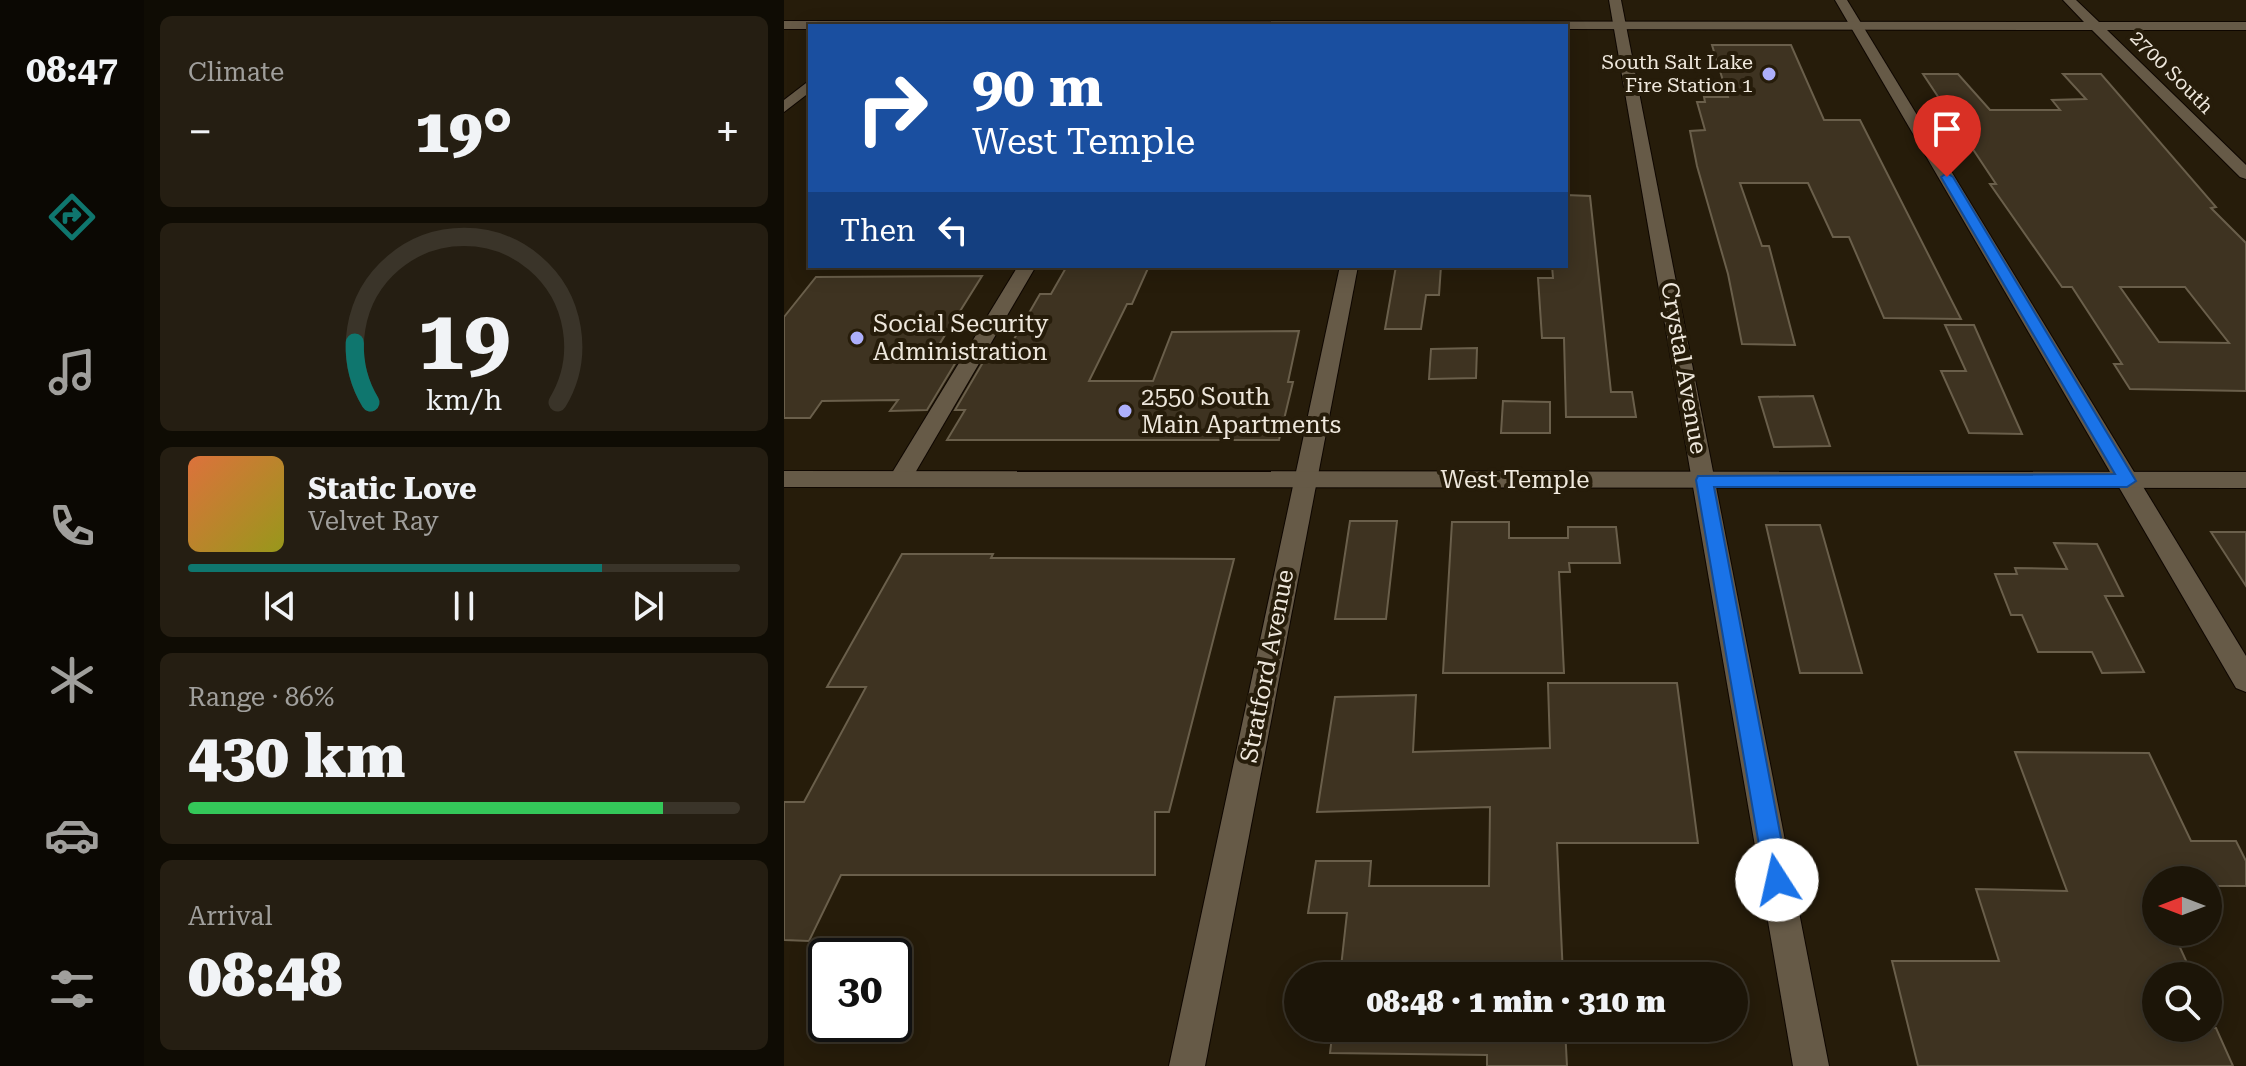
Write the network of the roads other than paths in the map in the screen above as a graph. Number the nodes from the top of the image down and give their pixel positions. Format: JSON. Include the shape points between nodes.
{"nodes":[{"id":1,"x":1615,"y":0,"type":"edge"},
{"id":2,"x":1841,"y":0,"type":"edge"},
{"id":3,"x":2069,"y":0,"type":"edge"},
{"id":4,"x":784,"y":25,"type":"edge"},
{"id":5,"x":808,"y":25,"type":"edge"},
{"id":6,"x":1568,"y":26,"type":"edge"},
{"id":7,"x":1620,"y":26,"type":"junction"},
{"id":8,"x":1856,"y":26,"type":"junction"},
{"id":9,"x":2096,"y":26,"type":"junction"},
{"id":10,"x":2246,"y":26,"type":"edge"},
{"id":11,"x":808,"y":86,"type":"edge"},
{"id":12,"x":784,"y":108,"type":"edge"},
{"id":13,"x":2246,"y":174,"type":"edge"},
{"id":14,"x":1026,"y":268,"type":"edge"},
{"id":15,"x":1349,"y":268,"type":"edge"},
{"id":16,"x":784,"y":479,"type":"edge"},
{"id":17,"x":900,"y":479,"type":"junction"},
{"id":18,"x":1305,"y":480,"type":"junction"},
{"id":19,"x":1704,"y":480,"type":"junction"},
{"id":20,"x":2246,"y":480,"type":"edge"},
{"id":21,"x":2127,"y":481,"type":"junction"},
{"id":22,"x":2246,"y":680,"type":"edge"},
{"id":23,"x":1187,"y":1066,"type":"edge"},
{"id":24,"x":1811,"y":1066,"type":"edge"}],
"edges":[{"from":1,"to":7,"type":"street","name":"Crystal Avenue"},
{"from":2,"to":8,"type":"street"},
{"from":3,"to":9,"type":"street","name":"2700 South"},
{"from":4,"to":5,"type":"street"},
{"from":6,"to":7,"type":"street"},
{"from":7,"to":8,"type":"street"},
{"from":7,"to":19,"type":"street","name":"Crystal Avenue"},
{"from":8,"to":9,"type":"street"},
{"from":8,"to":21,"type":"street"},
{"from":9,"to":10,"type":"street"},
{"from":9,"to":13,"type":"street","name":"2700 South"},
{"from":11,"to":12,"type":"street"},
{"from":14,"to":17,"type":"street"},
{"from":15,"to":18,"type":"street","name":"Stratford Avenue"},
{"from":16,"to":17,"type":"street","name":"West Temple"},
{"from":17,"to":18,"type":"street","name":"West Temple"},
{"from":18,"to":19,"type":"street","name":"West Temple"},
{"from":18,"to":23,"type":"street","name":"Stratford Avenue"},
{"from":19,"to":21,"type":"street","name":"West Temple"},
{"from":19,"to":24,"type":"street","name":"Crystal Avenue"},
{"from":20,"to":21,"type":"street","name":"West Temple"},
{"from":21,"to":22,"type":"street"}]}
